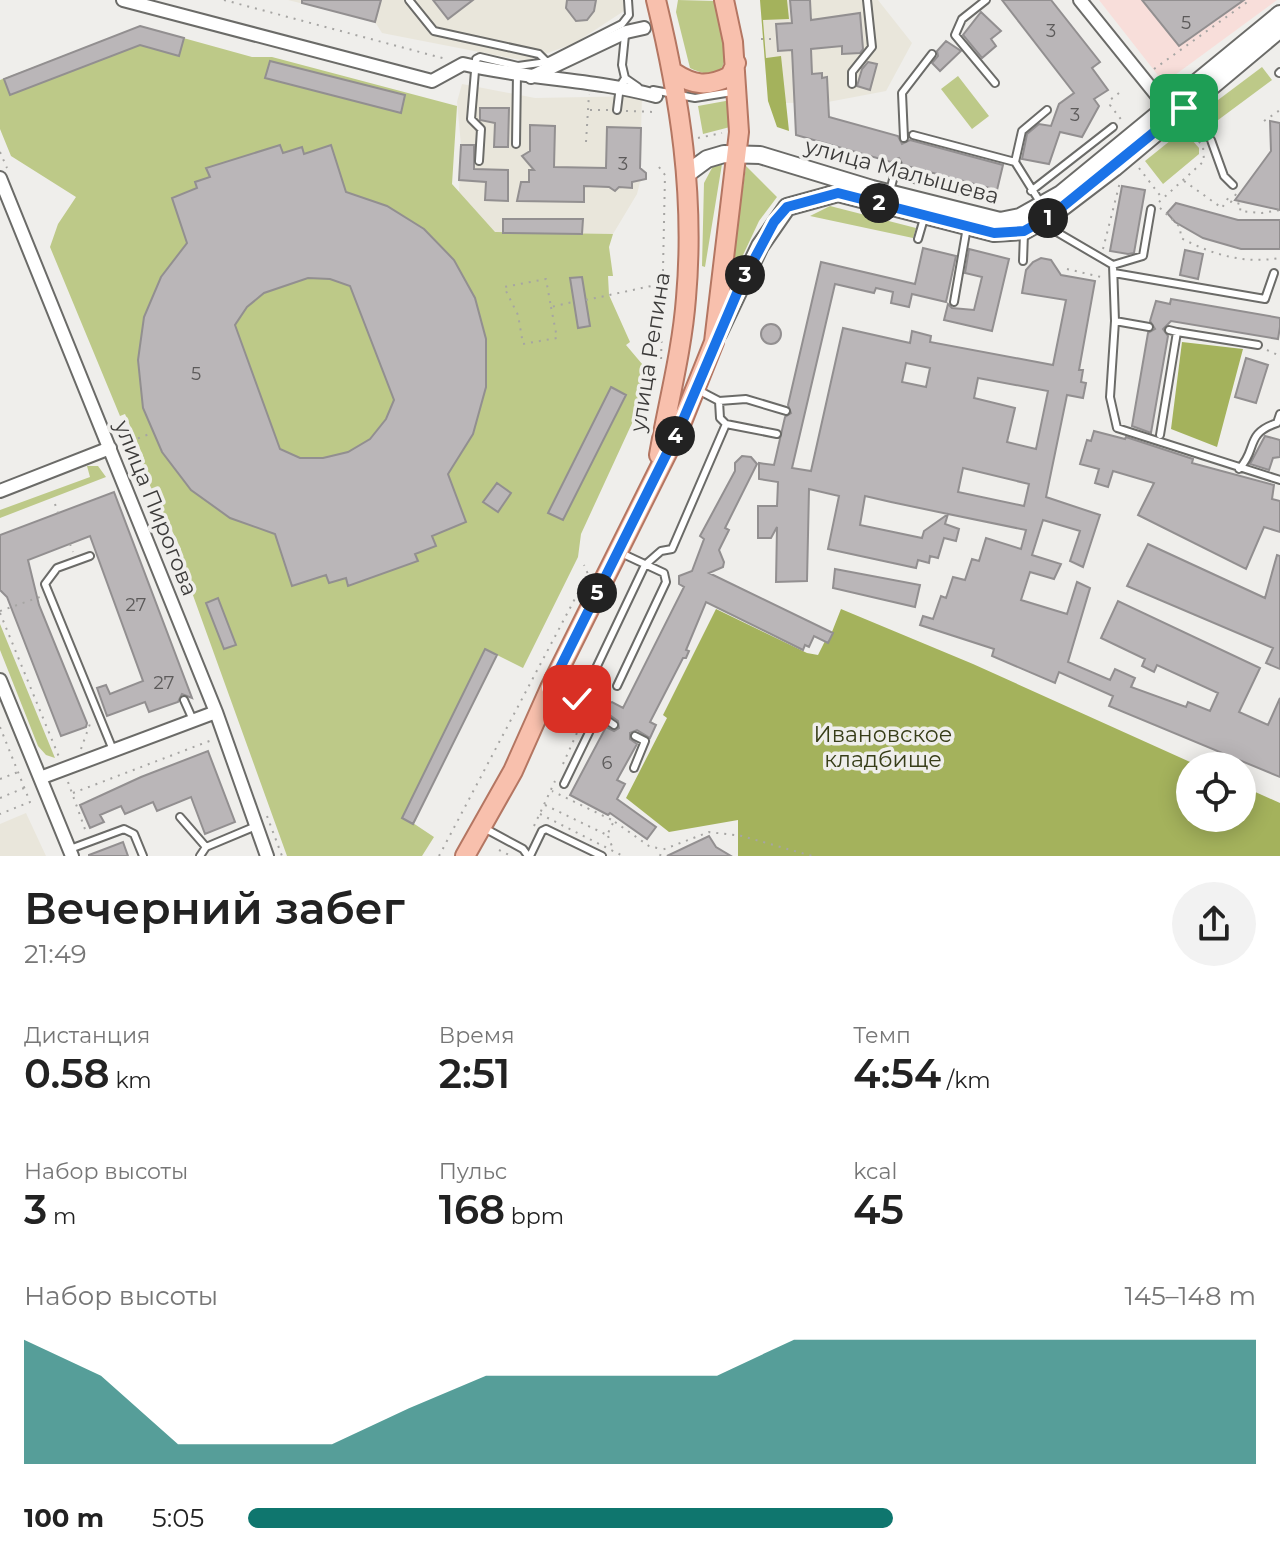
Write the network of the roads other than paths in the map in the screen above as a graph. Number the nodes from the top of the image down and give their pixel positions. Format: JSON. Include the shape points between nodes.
{"nodes":[{"id":1,"x":123,"y":0,"type":"edge"},
{"id":2,"x":409,"y":0,"type":"edge"},
{"id":3,"x":628,"y":0,"type":"edge"},
{"id":4,"x":724,"y":0,"type":"edge"},
{"id":5,"x":867,"y":0,"type":"edge"},
{"id":6,"x":986,"y":0,"type":"edge"},
{"id":7,"x":1080,"y":0,"type":"edge"},
{"id":8,"x":657,"y":1,"type":"edge"},
{"id":9,"x":1280,"y":14,"type":"edge"},
{"id":10,"x":624,"y":28,"type":"junction"},
{"id":11,"x":644,"y":28,"type":"dead end"},
{"id":12,"x":1280,"y":29,"type":"edge"},
{"id":13,"x":932,"y":54,"type":"dead end"},
{"id":14,"x":547,"y":62,"type":"junction"},
{"id":15,"x":736,"y":63,"type":"junction"},
{"id":16,"x":469,"y":65,"type":"junction"},
{"id":17,"x":518,"y":70,"type":"junction"},
{"id":18,"x":673,"y":72,"type":"junction"},
{"id":19,"x":531,"y":77,"type":"junction"},
{"id":20,"x":622,"y":82,"type":"junction"},
{"id":21,"x":995,"y":83,"type":"dead end"},
{"id":22,"x":852,"y":84,"type":"dead end"},
{"id":23,"x":739,"y":90,"type":"junction"},
{"id":24,"x":677,"y":95,"type":"junction"},
{"id":25,"x":656,"y":96,"type":"dead end"},
{"id":26,"x":617,"y":110,"type":"dead end"},
{"id":27,"x":1047,"y":110,"type":"dead end"},
{"id":28,"x":1175,"y":114,"type":"junction"},
{"id":29,"x":1113,"y":127,"type":"dead end"},
{"id":30,"x":913,"y":135,"type":"dead end"},
{"id":31,"x":904,"y":138,"type":"dead end"},
{"id":32,"x":516,"y":144,"type":"dead end"},
{"id":33,"x":735,"y":154,"type":"junction"},
{"id":34,"x":479,"y":161,"type":"dead end"},
{"id":35,"x":1015,"y":162,"type":"junction"},
{"id":36,"x":897,"y":164,"type":"dead end"},
{"id":37,"x":688,"y":173,"type":"junction"},
{"id":38,"x":894,"y":174,"type":"junction"},
{"id":39,"x":0,"y":178,"type":"edge"},
{"id":40,"x":1233,"y":185,"type":"dead end"},
{"id":41,"x":1031,"y":191,"type":"junction"},
{"id":42,"x":965,"y":192,"type":"dead end"},
{"id":43,"x":882,"y":198,"type":"junction"},
{"id":44,"x":1151,"y":209,"type":"road end"},
{"id":45,"x":925,"y":215,"type":"junction"},
{"id":46,"x":1037,"y":218,"type":"junction"},
{"id":47,"x":969,"y":220,"type":"junction"},
{"id":48,"x":918,"y":239,"type":"dead end"},
{"id":49,"x":1023,"y":261,"type":"dead end"},
{"id":50,"x":1114,"y":273,"type":"junction"},
{"id":51,"x":1274,"y":273,"type":"dead end"},
{"id":52,"x":954,"y":302,"type":"dead end"},
{"id":53,"x":1115,"y":321,"type":"junction"},
{"id":54,"x":1149,"y":327,"type":"dead end"},
{"id":55,"x":714,"y":342,"type":"junction"},
{"id":56,"x":1258,"y":345,"type":"road end"},
{"id":57,"x":695,"y":388,"type":"junction"},
{"id":58,"x":719,"y":401,"type":"junction"},
{"id":59,"x":786,"y":411,"type":"dead end"},
{"id":60,"x":1280,"y":414,"type":"edge"},
{"id":61,"x":726,"y":424,"type":"junction"},
{"id":62,"x":777,"y":434,"type":"dead end"},
{"id":63,"x":1160,"y":435,"type":"dead end"},
{"id":64,"x":116,"y":446,"type":"junction"},
{"id":65,"x":1239,"y":469,"type":"junction"},
{"id":66,"x":655,"y":474,"type":"junction"},
{"id":67,"x":1280,"y":480,"type":"edge"},
{"id":68,"x":0,"y":491,"type":"edge"},
{"id":69,"x":617,"y":552,"type":"junction"},
{"id":70,"x":90,"y":556,"type":"dead end"},
{"id":71,"x":645,"y":565,"type":"junction"},
{"id":72,"x":0,"y":680,"type":"edge"},
{"id":73,"x":617,"y":686,"type":"dead end"},
{"id":74,"x":550,"y":688,"type":"junction"},
{"id":75,"x":577,"y":699,"type":"junction"},
{"id":76,"x":184,"y":700,"type":"dead end"},
{"id":77,"x":216,"y":712,"type":"junction"},
{"id":78,"x":598,"y":714,"type":"junction"},
{"id":79,"x":193,"y":720,"type":"junction"},
{"id":80,"x":614,"y":725,"type":"dead end"},
{"id":81,"x":635,"y":736,"type":"dead end"},
{"id":82,"x":113,"y":750,"type":"junction"},
{"id":83,"x":634,"y":768,"type":"dead end"},
{"id":84,"x":40,"y":778,"type":"junction"},
{"id":85,"x":564,"y":784,"type":"dead end"},
{"id":86,"x":180,"y":817,"type":"dead end"},
{"id":87,"x":256,"y":826,"type":"junction"},
{"id":88,"x":482,"y":827,"type":"junction"},
{"id":89,"x":206,"y":847,"type":"junction"},
{"id":90,"x":71,"y":852,"type":"edge"},
{"id":91,"x":143,"y":856,"type":"edge"},
{"id":92,"x":200,"y":856,"type":"edge"},
{"id":93,"x":267,"y":856,"type":"edge"},
{"id":94,"x":465,"y":856,"type":"edge"},
{"id":95,"x":529,"y":856,"type":"edge"},
{"id":96,"x":602,"y":856,"type":"edge"}],
"edges":[{"from":1,"to":16,"type":"street","via":[[432,81]]},
{"from":2,"to":14,"type":"lane","via":[[434,31],[539,54]]},
{"from":3,"to":10,"type":"lane"},
{"from":4,"to":15,"type":"main road","name":"улица Репина"},
{"from":5,"to":22,"type":"lane","via":[[872,47],[852,72]]},
{"from":6,"to":21,"type":"lane","via":[[962,19],[955,35]]},
{"from":7,"to":28,"type":"street"},
{"from":8,"to":18,"type":"main road","name":"улица Репина"},
{"from":9,"to":28,"type":"main road"},
{"from":10,"to":11,"type":"street"},
{"from":10,"to":14,"type":"lane"},
{"from":10,"to":19,"type":"street"},
{"from":10,"to":20,"type":"lane"},
{"from":12,"to":28,"type":"main road"},
{"from":13,"to":31,"type":"lane","via":[[902,93]]},
{"from":14,"to":17,"type":"lane"},
{"from":15,"to":18,"type":"main road","via":[[730,76],[715,83],[687,81]]},
{"from":15,"to":23,"type":"main road","name":"улица Репина"},
{"from":16,"to":17,"type":"street"},
{"from":16,"to":34,"type":"lane","via":[[471,119],[481,129]]},
{"from":17,"to":19,"type":"street"},
{"from":17,"to":32,"type":"lane"},
{"from":18,"to":24,"type":"main road","name":"улица Репина"},
{"from":19,"to":20,"type":"street"},
{"from":20,"to":24,"type":"lane"},
{"from":20,"to":25,"type":"street"},
{"from":20,"to":26,"type":"lane"},
{"from":23,"to":24,"type":"lane","via":[[695,98]]},
{"from":23,"to":33,"type":"main road","name":"улица Репина"},
{"from":24,"to":37,"type":"main road","name":"улица Репина"},
{"from":27,"to":35,"type":"lane","via":[[1022,131]]},
{"from":28,"to":40,"type":"lane","via":[[1211,140],[1224,176]]},
{"from":28,"to":46,"type":"main road","via":[[1114,168]]},
{"from":29,"to":41,"type":"lane"},
{"from":30,"to":35,"type":"lane"},
{"from":33,"to":37,"type":"main road","name":"улица Малышева","via":[[707,159]]},
{"from":33,"to":43,"type":"main road","name":"улица Малышева","via":[[760,155]]},
{"from":33,"to":55,"type":"main road","name":"улица Репина"},
{"from":35,"to":41,"type":"lane"},
{"from":36,"to":38,"type":"lane"},
{"from":37,"to":66,"type":"main road","name":"улица Репина","via":[[686,300]]},
{"from":38,"to":42,"type":"lane"},
{"from":38,"to":43,"type":"lane"},
{"from":39,"to":64,"type":"street","name":"улица Пирогова"},
{"from":41,"to":46,"type":"lane"},
{"from":43,"to":45,"type":"main road","name":"улица Малышева"},
{"from":43,"to":47,"type":"main road","name":"улица Малышева"},
{"from":43,"to":55,"type":"main road","name":"улица Репина","via":[[838,193],[787,207],[760,246]]},
{"from":44,"to":50,"type":"lane","via":[[1143,256]]},
{"from":45,"to":47,"type":"main road","name":"улица Малышева"},
{"from":45,"to":48,"type":"lane"},
{"from":46,"to":47,"type":"main road","name":"улица Малышева","via":[[1007,234]]},
{"from":46,"to":49,"type":"lane"},
{"from":46,"to":50,"type":"lane","via":[[1100,258]]},
{"from":47,"to":52,"type":"lane"},
{"from":50,"to":51,"type":"lane","via":[[1265,299]]},
{"from":50,"to":53,"type":"lane"},
{"from":53,"to":54,"type":"lane"},
{"from":53,"to":65,"type":"lane","via":[[1110,397],[1117,428]]},
{"from":55,"to":57,"type":"main road","name":"улица Репина"},
{"from":56,"to":63,"type":"lane","via":[[1173,331]]},
{"from":57,"to":58,"type":"lane"},
{"from":57,"to":66,"type":"main road","name":"улица Репина"},
{"from":58,"to":59,"type":"lane","via":[[746,399]]},
{"from":58,"to":61,"type":"lane"},
{"from":60,"to":65,"type":"lane","via":[[1277,423],[1261,428],[1252,439]]},
{"from":61,"to":62,"type":"lane"},
{"from":61,"to":71,"type":"lane","via":[[672,549]]},
{"from":64,"to":68,"type":"street"},
{"from":64,"to":77,"type":"street","name":"улица Пирогова"},
{"from":65,"to":67,"type":"lane"},
{"from":66,"to":69,"type":"main road","name":"улица Репина"},
{"from":69,"to":71,"type":"lane"},
{"from":69,"to":74,"type":"main road","name":"улица Репина"},
{"from":70,"to":82,"type":"lane","via":[[57,568],[45,584]]},
{"from":71,"to":73,"type":"lane","via":[[664,573],[666,582]]},
{"from":71,"to":75,"type":"lane"},
{"from":72,"to":84,"type":"street"},
{"from":74,"to":75,"type":"lane"},
{"from":74,"to":88,"type":"main road","name":"улица Репина"},
{"from":75,"to":78,"type":"lane"},
{"from":76,"to":79,"type":"lane"},
{"from":77,"to":79,"type":"street"},
{"from":77,"to":87,"type":"street","name":"улица Пирогова"},
{"from":78,"to":80,"type":"lane"},
{"from":78,"to":85,"type":"lane"},
{"from":79,"to":82,"type":"street"},
{"from":81,"to":83,"type":"lane","via":[[645,741]]},
{"from":82,"to":84,"type":"street"},
{"from":84,"to":90,"type":"street"},
{"from":86,"to":89,"type":"lane"},
{"from":87,"to":89,"type":"lane"},
{"from":87,"to":93,"type":"street","name":"улица Пирогова"},
{"from":88,"to":94,"type":"main road","name":"улица Репина"},
{"from":88,"to":95,"type":"lane"},
{"from":89,"to":92,"type":"lane"},
{"from":90,"to":91,"type":"lane","via":[[89,841],[130,830]]},
{"from":95,"to":96,"type":"lane","via":[[546,829]]}]}
